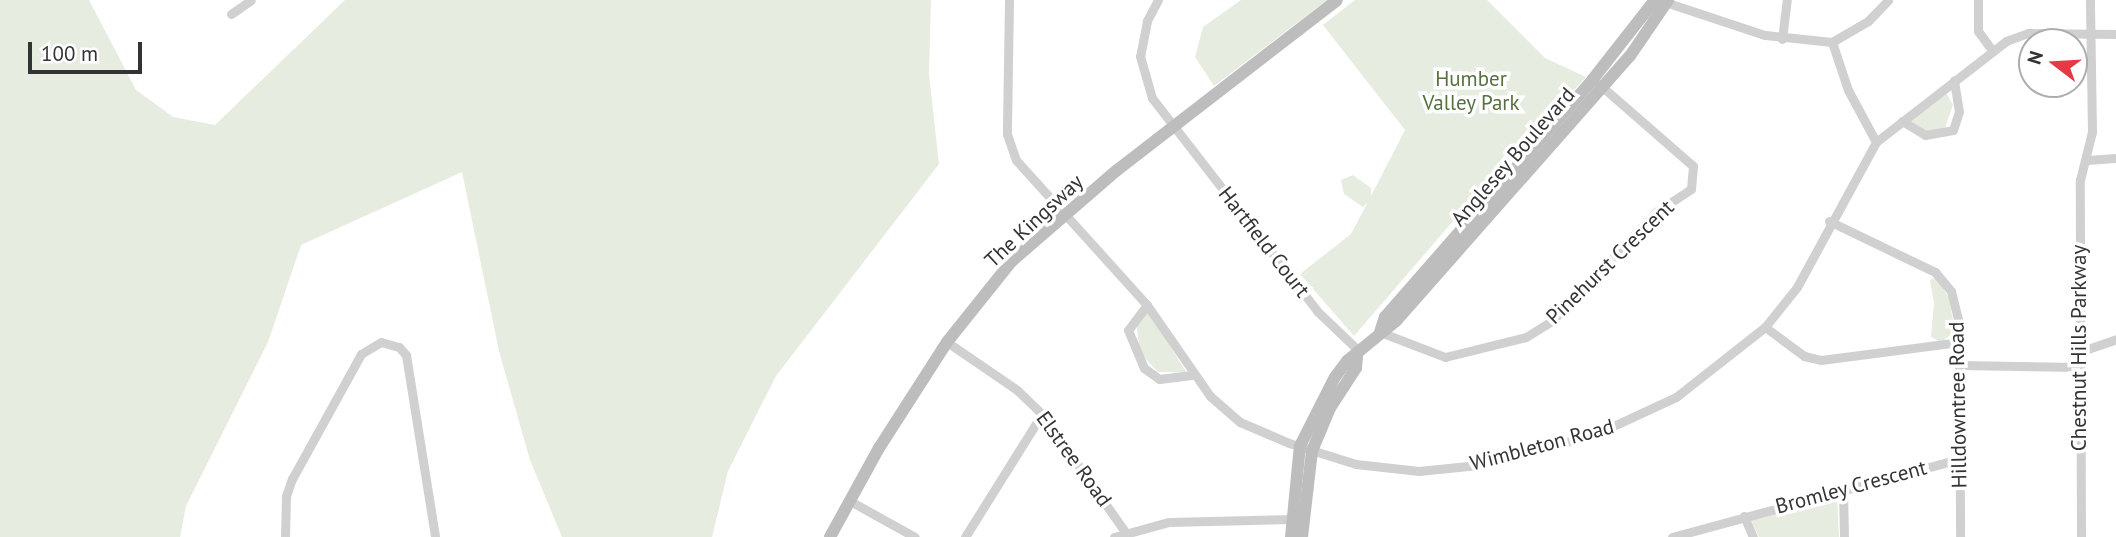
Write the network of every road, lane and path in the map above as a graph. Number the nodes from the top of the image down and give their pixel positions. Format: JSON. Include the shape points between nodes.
{"nodes":[{"id":1,"x":251,"y":0,"type":"edge"},
{"id":2,"x":1009,"y":0,"type":"edge"},
{"id":3,"x":1158,"y":0,"type":"edge"},
{"id":4,"x":1337,"y":0,"type":"edge"},
{"id":5,"x":1787,"y":0,"type":"edge"},
{"id":6,"x":1888,"y":0,"type":"edge"},
{"id":7,"x":1978,"y":0,"type":"edge"},
{"id":8,"x":2090,"y":0,"type":"edge"},
{"id":9,"x":1663,"y":1,"type":"edge"},
{"id":10,"x":231,"y":14,"type":"dead end"},
{"id":11,"x":2090,"y":34,"type":"junction"},
{"id":12,"x":2116,"y":34,"type":"edge"},
{"id":13,"x":1782,"y":39,"type":"junction"},
{"id":14,"x":1832,"y":42,"type":"junction"},
{"id":15,"x":1992,"y":50,"type":"junction"},
{"id":16,"x":1954,"y":80,"type":"junction"},
{"id":17,"x":1597,"y":82,"type":"junction"},
{"id":18,"x":1902,"y":121,"type":"junction"},
{"id":19,"x":1173,"y":127,"type":"junction"},
{"id":20,"x":1876,"y":142,"type":"junction"},
{"id":21,"x":2116,"y":158,"type":"edge"},
{"id":22,"x":2087,"y":160,"type":"junction"},
{"id":23,"x":1064,"y":216,"type":"junction"},
{"id":24,"x":1829,"y":221,"type":"junction"},
{"id":25,"x":1147,"y":305,"type":"junction"},
{"id":26,"x":1765,"y":327,"type":"junction"},
{"id":27,"x":1380,"y":332,"type":"junction"},
{"id":28,"x":2116,"y":340,"type":"edge"},
{"id":29,"x":947,"y":342,"type":"junction"},
{"id":30,"x":1959,"y":342,"type":"junction"},
{"id":31,"x":2078,"y":352,"type":"junction"},
{"id":32,"x":1358,"y":354,"type":"junction"},
{"id":33,"x":1959,"y":365,"type":"junction"},
{"id":34,"x":2078,"y":367,"type":"junction"},
{"id":35,"x":1194,"y":375,"type":"junction"},
{"id":36,"x":1042,"y":414,"type":"junction"},
{"id":37,"x":1306,"y":449,"type":"junction"},
{"id":38,"x":1959,"y":459,"type":"junction"},
{"id":39,"x":1843,"y":489,"type":"junction"},
{"id":40,"x":850,"y":501,"type":"junction"},
{"id":41,"x":1744,"y":516,"type":"junction"},
{"id":42,"x":1297,"y":519,"type":"junction"},
{"id":43,"x":1126,"y":533,"type":"junction"},
{"id":44,"x":285,"y":537,"type":"edge"},
{"id":45,"x":435,"y":537,"type":"edge"},
{"id":46,"x":830,"y":537,"type":"edge"},
{"id":47,"x":915,"y":537,"type":"edge"},
{"id":48,"x":965,"y":537,"type":"edge"},
{"id":49,"x":1114,"y":537,"type":"edge"},
{"id":50,"x":1291,"y":537,"type":"edge"},
{"id":51,"x":1302,"y":537,"type":"edge"},
{"id":52,"x":1672,"y":537,"type":"edge"},
{"id":53,"x":1753,"y":537,"type":"edge"},
{"id":54,"x":1843,"y":537,"type":"edge"},
{"id":55,"x":1960,"y":537,"type":"edge"},
{"id":56,"x":2081,"y":537,"type":"edge"}],
"edges":[{"from":1,"to":10,"type":"street"},
{"from":2,"to":23,"type":"street","name":"Wimbleton Road","via":[[1010,148]]},
{"from":3,"to":19,"type":"street","name":"Hartfield Court","via":[[1147,21],[1140,56],[1152,99]]},
{"from":4,"to":19,"type":"street","name":"The Kingsway"},
{"from":5,"to":13,"type":"street"},
{"from":6,"to":14,"type":"street","via":[[1868,21]]},
{"from":7,"to":15,"type":"street","via":[[1978,31]]},
{"from":8,"to":11,"type":"street","name":"Chestnut Hills Parkway"},
{"from":9,"to":13,"type":"street"},
{"from":9,"to":17,"type":"street","name":"Anglesey Boulevard","via":[[1648,33]]},
{"from":11,"to":12,"type":"street","name":"Wimbleton Road"},
{"from":11,"to":15,"type":"street","name":"Wimbleton Road","via":[[2028,33]]},
{"from":11,"to":22,"type":"street","name":"Chestnut Hills Parkway","via":[[2092,132]]},
{"from":13,"to":14,"type":"street"},
{"from":14,"to":20,"type":"street","via":[[1848,90]]},
{"from":15,"to":16,"type":"street","name":"Wimbleton Road"},
{"from":16,"to":18,"type":"street","name":"Wimbleton Road"},
{"from":16,"to":18,"type":"street","via":[[1959,108],[1952,130],[1925,135]]},
{"from":17,"to":27,"type":"street","name":"Anglesey Boulevard","via":[[1388,330]]},
{"from":17,"to":27,"type":"street","name":"Pinehurst Crescent","via":[[1693,166],[1691,189],[1656,212],[1552,321],[1526,337],[1445,357]]},
{"from":18,"to":20,"type":"street","name":"Wimbleton Road"},
{"from":19,"to":23,"type":"street","name":"The Kingsway"},
{"from":19,"to":32,"type":"street","name":"Hartfield Court","via":[[1317,311]]},
{"from":20,"to":24,"type":"street","name":"Wimbleton Road"},
{"from":21,"to":22,"type":"street"},
{"from":22,"to":31,"type":"street","name":"Chestnut Hills Parkway","via":[[2080,180]]},
{"from":23,"to":25,"type":"street","name":"Wimbleton Road"},
{"from":23,"to":29,"type":"street","name":"The Kingsway","via":[[1013,261]]},
{"from":24,"to":26,"type":"street","name":"Wimbleton Road","via":[[1797,287]]},
{"from":24,"to":30,"type":"street","name":"Hilldowntree Road","via":[[1942,277],[1955,301]]},
{"from":25,"to":35,"type":"street","name":"Wimbleton Road"},
{"from":25,"to":35,"type":"street","via":[[1128,330],[1144,368],[1159,379]]},
{"from":26,"to":30,"type":"street","via":[[1804,356],[1821,360]]},
{"from":26,"to":37,"type":"street","name":"Wimbleton Road","via":[[1676,397],[1626,423],[1553,446],[1478,465],[1419,471],[1356,464]]},
{"from":27,"to":32,"type":"street","name":"Anglesey Boulevard"},
{"from":28,"to":31,"type":"street"},
{"from":29,"to":36,"type":"street","name":"Elstree Road","via":[[1017,390]]},
{"from":29,"to":40,"type":"street","name":"The Kingsway"},
{"from":30,"to":33,"type":"street","name":"Hilldowntree Road"},
{"from":31,"to":34,"type":"street","name":"Chestnut Hills Parkway"},
{"from":32,"to":37,"type":"street","name":"Anglesey Boulevard","via":[[1356,368]]},
{"from":33,"to":34,"type":"street"},
{"from":33,"to":38,"type":"street","name":"Hilldowntree Road"},
{"from":34,"to":56,"type":"street","name":"Chestnut Hills Parkway"},
{"from":35,"to":37,"type":"street","name":"Wimbleton Road","via":[[1218,405],[1240,422]]},
{"from":36,"to":43,"type":"street","name":"Elstree Road"},
{"from":36,"to":48,"type":"street"},
{"from":37,"to":42,"type":"street","name":"Anglesey Boulevard"},
{"from":38,"to":39,"type":"street","name":"Bromley Crescent"},
{"from":38,"to":55,"type":"street","name":"Hilldowntree Road"},
{"from":39,"to":41,"type":"street","name":"Bromley Crescent"},
{"from":39,"to":54,"type":"street"},
{"from":40,"to":46,"type":"street","name":"The Kingsway"},
{"from":40,"to":47,"type":"street"},
{"from":41,"to":52,"type":"street","name":"Bromley Crescent"},
{"from":41,"to":53,"type":"street","name":"Bromley Crescent"},
{"from":42,"to":43,"type":"street","via":[[1169,522]]},
{"from":42,"to":50,"type":"street","name":"Anglesey Boulevard"},
{"from":42,"to":51,"type":"street","name":"Anglesey Boulevard"},
{"from":43,"to":49,"type":"street"},
{"from":44,"to":45,"type":"street","via":[[286,496],[292,479],[361,355],[381,342],[399,347],[406,355]]}]}
